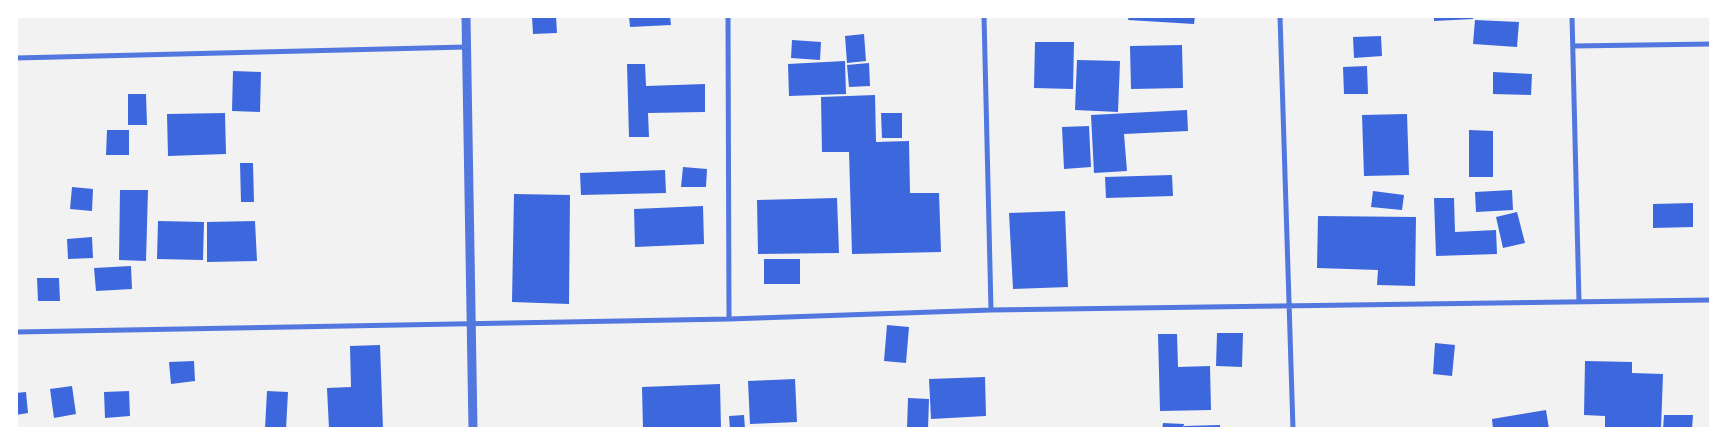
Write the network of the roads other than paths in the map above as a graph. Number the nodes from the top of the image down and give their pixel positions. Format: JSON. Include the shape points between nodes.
{"nodes":[{"id":1,"x":466,"y":16,"type":"edge"},
{"id":2,"x":728,"y":16,"type":"edge"},
{"id":3,"x":984,"y":16,"type":"edge"},
{"id":4,"x":1280,"y":16,"type":"edge"},
{"id":5,"x":1572,"y":16,"type":"edge"},
{"id":6,"x":1711,"y":44,"type":"edge"},
{"id":7,"x":1573,"y":46,"type":"junction"},
{"id":8,"x":466,"y":47,"type":"junction"},
{"id":9,"x":16,"y":58,"type":"edge"},
{"id":10,"x":1711,"y":300,"type":"edge"},
{"id":11,"x":1579,"y":302,"type":"junction"},
{"id":12,"x":1290,"y":307,"type":"junction"},
{"id":13,"x":991,"y":310,"type":"junction"},
{"id":14,"x":729,"y":318,"type":"junction"},
{"id":15,"x":470,"y":324,"type":"junction"},
{"id":16,"x":16,"y":332,"type":"edge"},
{"id":17,"x":473,"y":429,"type":"edge"},
{"id":18,"x":1293,"y":429,"type":"edge"}],
"edges":[{"from":1,"to":8,"type":"street"},
{"from":2,"to":14,"type":"street"},
{"from":3,"to":13,"type":"street"},
{"from":4,"to":12,"type":"street"},
{"from":5,"to":7,"type":"street"},
{"from":6,"to":7,"type":"street"},
{"from":7,"to":11,"type":"street"},
{"from":8,"to":9,"type":"street"},
{"from":8,"to":15,"type":"street"},
{"from":10,"to":11,"type":"street"},
{"from":11,"to":12,"type":"street"},
{"from":12,"to":13,"type":"street"},
{"from":12,"to":18,"type":"street"},
{"from":13,"to":14,"type":"street"},
{"from":14,"to":15,"type":"street"},
{"from":15,"to":16,"type":"street"},
{"from":15,"to":17,"type":"street"}]}
